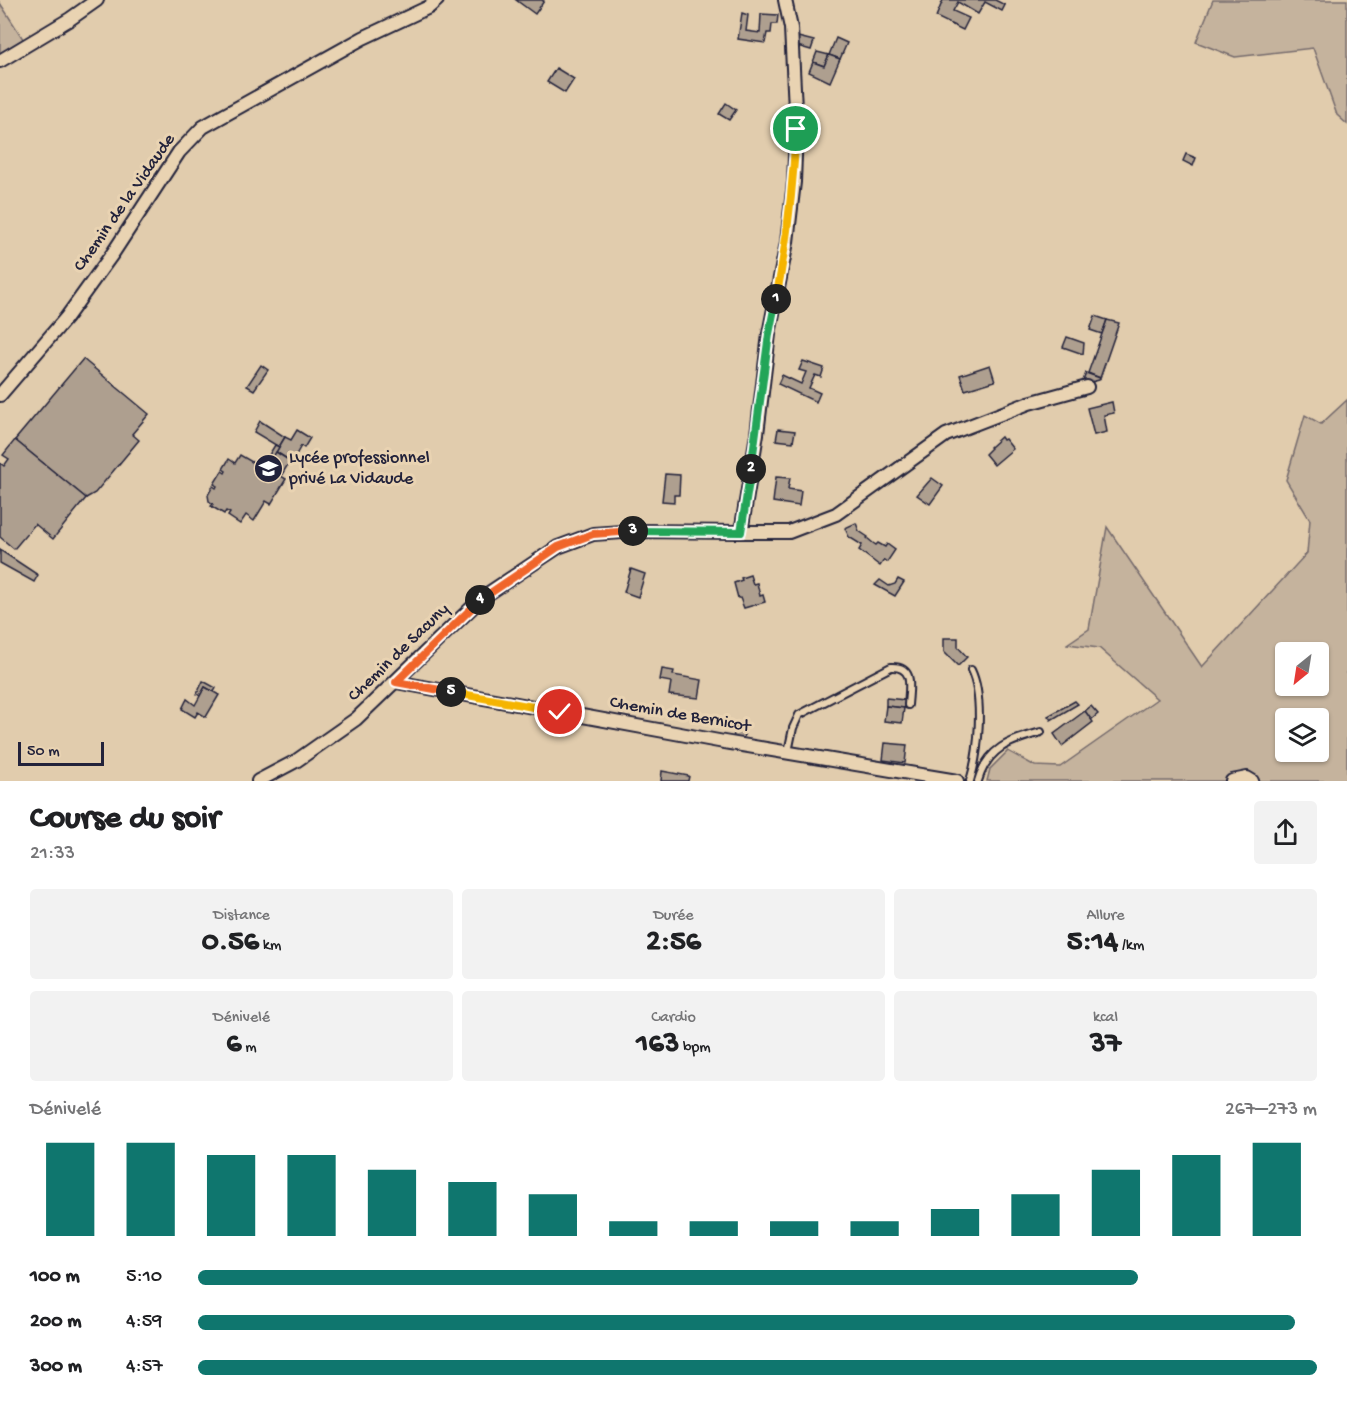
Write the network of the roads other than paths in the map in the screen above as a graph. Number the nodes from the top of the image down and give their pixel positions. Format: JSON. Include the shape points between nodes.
{"nodes":[{"id":1,"x":96,"y":0,"type":"edge"},
{"id":2,"x":437,"y":0,"type":"edge"},
{"id":3,"x":785,"y":0,"type":"edge"},
{"id":4,"x":0,"y":62,"type":"edge"},
{"id":5,"x":1087,"y":387,"type":"dead end"},
{"id":6,"x":0,"y":395,"type":"edge"},
{"id":7,"x":741,"y":532,"type":"junction"},
{"id":8,"x":971,"y":670,"type":"dead end"},
{"id":9,"x":396,"y":682,"type":"junction"},
{"id":10,"x":908,"y":705,"type":"dead end"},
{"id":11,"x":1041,"y":732,"type":"dead end"},
{"id":12,"x":788,"y":752,"type":"junction"},
{"id":13,"x":258,"y":781,"type":"edge"},
{"id":14,"x":957,"y":781,"type":"edge"},
{"id":15,"x":970,"y":781,"type":"edge"},
{"id":16,"x":978,"y":781,"type":"edge"},
{"id":17,"x":1232,"y":781,"type":"edge"},
{"id":18,"x":1252,"y":781,"type":"edge"}],
"edges":[{"from":1,"to":4,"type":"street"},
{"from":2,"to":6,"type":"street","name":"Chemin de la Vidaude","via":[[203,127],[179,152],[66,318]]},
{"from":3,"to":7,"type":"street","via":[[791,28],[796,129],[794,182]]},
{"from":5,"to":7,"type":"street","name":"Chemin de Sacuny","via":[[1029,402],[946,435],[836,514],[789,532]]},
{"from":7,"to":9,"type":"street","name":"Chemin de Sacuny","via":[[593,534],[558,547],[483,597]]},
{"from":8,"to":15,"type":"lane","via":[[978,691],[979,719]]},
{"from":9,"to":12,"type":"street","name":"Chemin de Bernicot"},
{"from":9,"to":13,"type":"street","name":"Chemin de Sacuny","via":[[356,719],[296,761]]},
{"from":10,"to":12,"type":"lane","via":[[909,675],[898,667],[891,668],[799,715]]},
{"from":11,"to":16,"type":"lane","via":[[1009,742],[994,752]]},
{"from":12,"to":14,"type":"street","name":"Chemin de Bernicot"},
{"from":17,"to":18,"type":"street"}]}
